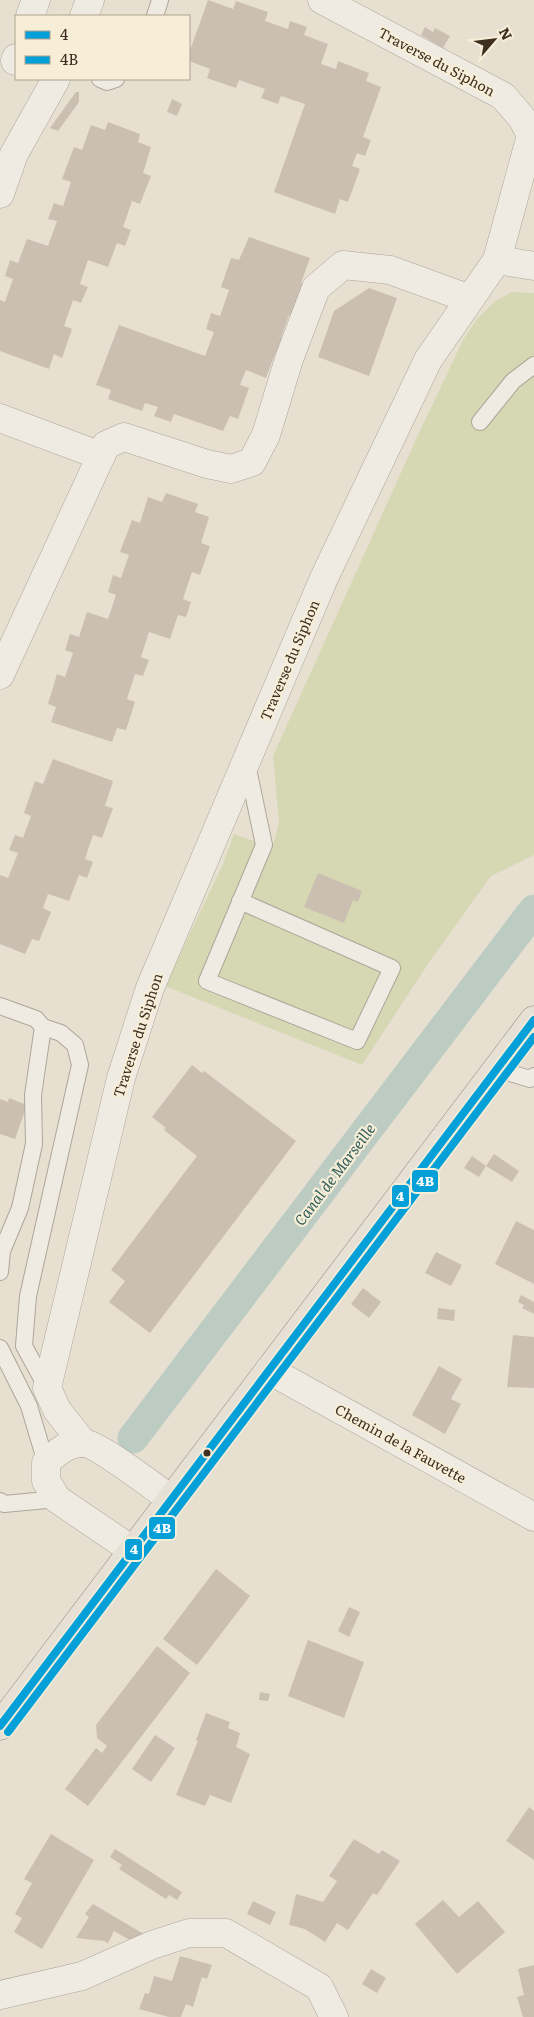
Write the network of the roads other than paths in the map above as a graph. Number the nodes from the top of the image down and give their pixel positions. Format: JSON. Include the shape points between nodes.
{"nodes":[{"id":1,"x":36,"y":0,"type":"edge"},
{"id":2,"x":90,"y":0,"type":"edge"},
{"id":3,"x":160,"y":0,"type":"edge"},
{"id":4,"x":322,"y":0,"type":"edge"},
{"id":5,"x":30,"y":15,"type":"edge"},
{"id":6,"x":84,"y":15,"type":"edge"},
{"id":7,"x":154,"y":15,"type":"edge"},
{"id":8,"x":55,"y":80,"type":"edge"},
{"id":9,"x":0,"y":194,"type":"edge"},
{"id":10,"x":497,"y":260,"type":"junction"},
{"id":11,"x":534,"y":266,"type":"edge"},
{"id":12,"x":470,"y":299,"type":"junction"},
{"id":13,"x":534,"y":365,"type":"edge"},
{"id":14,"x":0,"y":418,"type":"edge"},
{"id":15,"x":480,"y":422,"type":"dead end"},
{"id":16,"x":101,"y":456,"type":"junction"},
{"id":17,"x":0,"y":675,"type":"edge"},
{"id":18,"x":246,"y":762,"type":"junction"},
{"id":19,"x":240,"y":901,"type":"junction"},
{"id":20,"x":0,"y":1006,"type":"edge"},
{"id":21,"x":534,"y":1020,"type":"edge"},
{"id":22,"x":43,"y":1027,"type":"junction"},
{"id":23,"x":497,"y":1069,"type":"junction"},
{"id":24,"x":534,"y":1076,"type":"edge"},
{"id":25,"x":0,"y":1272,"type":"edge"},
{"id":26,"x":0,"y":1348,"type":"edge"},
{"id":27,"x":269,"y":1370,"type":"junction"},
{"id":28,"x":47,"y":1388,"type":"junction"},
{"id":29,"x":83,"y":1443,"type":"junction"},
{"id":30,"x":46,"y":1463,"type":"junction"},
{"id":31,"x":58,"y":1499,"type":"junction"},
{"id":32,"x":171,"y":1499,"type":"junction"},
{"id":33,"x":0,"y":1500,"type":"edge"},
{"id":34,"x":534,"y":1517,"type":"edge"},
{"id":35,"x":132,"y":1550,"type":"junction"},
{"id":36,"x":0,"y":1726,"type":"edge"},
{"id":37,"x":0,"y":1995,"type":"edge"},
{"id":38,"x":334,"y":2017,"type":"edge"}],
"edges":[{"from":1,"to":5,"type":"street"},
{"from":2,"to":6,"type":"street"},
{"from":3,"to":7,"type":"lane"},
{"from":4,"to":10,"type":"street","name":"Traverse du Siphon","via":[[503,96],[522,118],[531,135]]},
{"from":8,"to":9,"type":"street","via":[[14,154]]},
{"from":10,"to":11,"type":"street"},
{"from":10,"to":12,"type":"street","name":"Traverse du Siphon"},
{"from":12,"to":16,"type":"street","via":[[390,270],[343,265],[316,288],[266,436],[252,462],[231,470],[124,437],[106,445]]},
{"from":12,"to":18,"type":"street","name":"Traverse du Siphon","via":[[428,360],[324,578]]},
{"from":13,"to":15,"type":"lane","via":[[513,381]]},
{"from":14,"to":16,"type":"street"},
{"from":16,"to":17,"type":"street"},
{"from":18,"to":19,"type":"lane","via":[[264,845]]},
{"from":18,"to":28,"type":"street","name":"Traverse du Siphon","via":[[150,988],[121,1078]]},
{"from":19,"to":19,"type":"lane","via":[[207,981],[357,1041],[392,968]]},
{"from":20,"to":22,"type":"lane","via":[[36,1019]]},
{"from":21,"to":23,"type":"main road"},
{"from":22,"to":25,"type":"lane","via":[[33,1095],[34,1144],[20,1208],[2,1251]]},
{"from":22,"to":28,"type":"lane","via":[[61,1033],[75,1045],[80,1065],[28,1296],[24,1346]]},
{"from":23,"to":24,"type":"lane","via":[[530,1079]]},
{"from":23,"to":27,"type":"main road"},
{"from":26,"to":30,"type":"lane","via":[[29,1406]]},
{"from":27,"to":32,"type":"main road"},
{"from":27,"to":34,"type":"street","name":"Chemin de la Fauvette"},
{"from":28,"to":29,"type":"street","via":[[57,1410]]},
{"from":29,"to":30,"type":"street","via":[[59,1450]]},
{"from":29,"to":32,"type":"street","via":[[97,1448]]},
{"from":30,"to":31,"type":"street","via":[[46,1481]]},
{"from":31,"to":33,"type":"lane","via":[[4,1504]]},
{"from":31,"to":35,"type":"street"},
{"from":32,"to":35,"type":"main road"},
{"from":35,"to":36,"type":"main road"},
{"from":37,"to":38,"type":"street","via":[[82,1976],[188,1933],[226,1933],[319,1987]]}]}
